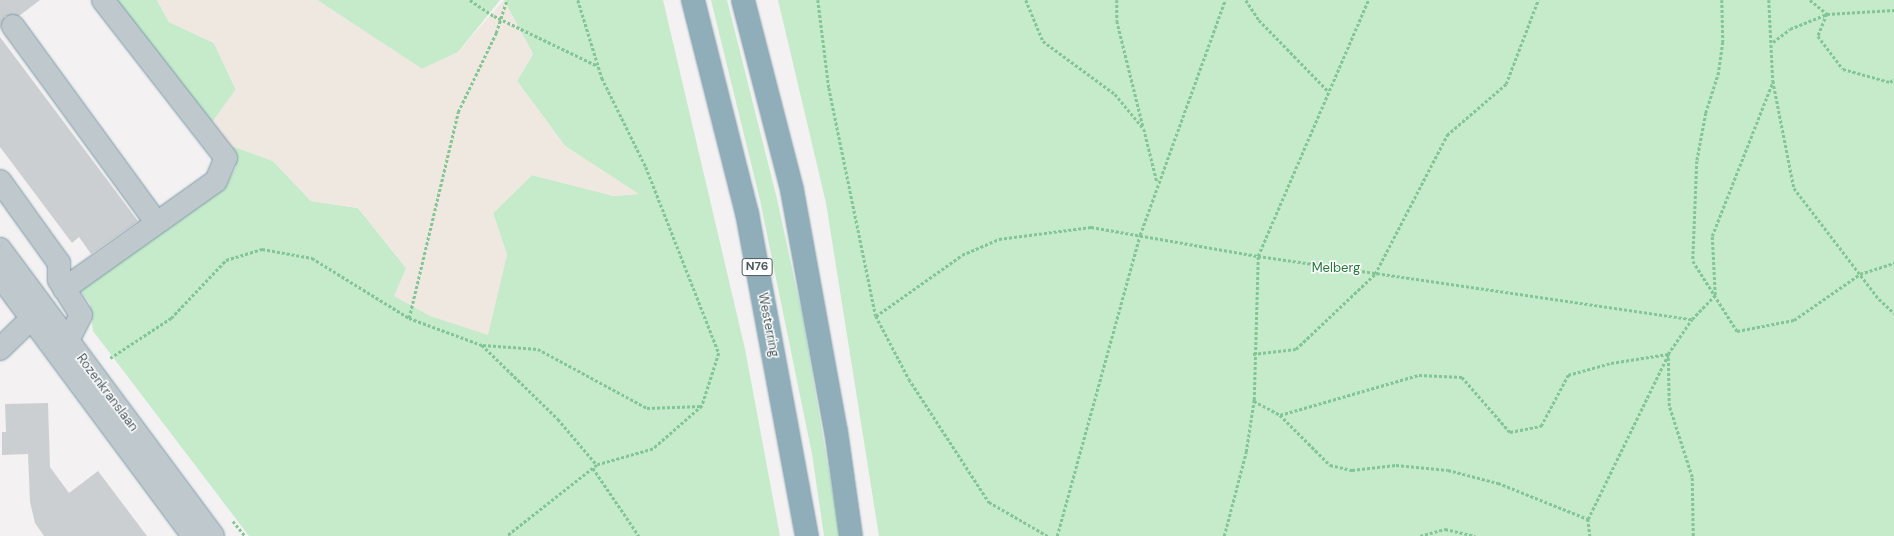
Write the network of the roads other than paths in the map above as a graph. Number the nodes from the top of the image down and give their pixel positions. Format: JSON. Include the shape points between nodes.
{"nodes":[{"id":1,"x":102,"y":0,"type":"edge"},
{"id":2,"x":693,"y":0,"type":"edge"},
{"id":3,"x":743,"y":0,"type":"edge"},
{"id":4,"x":13,"y":26,"type":"dead end"},
{"id":5,"x":0,"y":181,"type":"edge"},
{"id":6,"x":156,"y":222,"type":"junction"},
{"id":7,"x":0,"y":249,"type":"edge"},
{"id":8,"x":0,"y":276,"type":"edge"},
{"id":9,"x":64,"y":289,"type":"junction"},
{"id":10,"x":37,"y":313,"type":"junction"},
{"id":11,"x":68,"y":341,"type":"junction"},
{"id":12,"x":0,"y":349,"type":"edge"},
{"id":13,"x":193,"y":536,"type":"edge"},
{"id":14,"x":213,"y":536,"type":"edge"},
{"id":15,"x":807,"y":536,"type":"edge"},
{"id":16,"x":851,"y":536,"type":"edge"}],
"edges":[{"from":1,"to":6,"type":"street","via":[[226,158],[216,181]]},
{"from":2,"to":15,"type":"highway","name":"Westerring","number":"N76","via":[[746,214]]},
{"from":3,"to":16,"type":"highway","via":[[792,190],[836,431]]},
{"from":4,"to":6,"type":"street"},
{"from":5,"to":9,"type":"street","via":[[58,260],[59,280]]},
{"from":6,"to":9,"type":"street"},
{"from":7,"to":10,"type":"street","name":"Rozenkranslaan"},
{"from":8,"to":10,"type":"street","name":"Rozenkranslaan"},
{"from":9,"to":11,"type":"street","via":[[81,315]]},
{"from":10,"to":11,"type":"street","name":"Rozenkranslaan"},
{"from":10,"to":12,"type":"street"},
{"from":10,"to":13,"type":"street","name":"Rozenkranslaan"},
{"from":11,"to":14,"type":"street","name":"Rozenkranslaan"}]}
